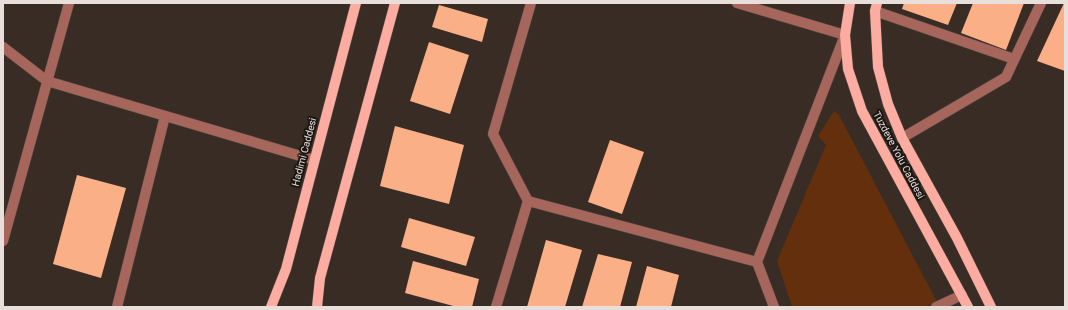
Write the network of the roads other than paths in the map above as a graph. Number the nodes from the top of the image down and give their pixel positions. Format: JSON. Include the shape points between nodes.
{"nodes":[{"id":1,"x":69,"y":3,"type":"edge"},
{"id":2,"x":356,"y":3,"type":"edge"},
{"id":3,"x":395,"y":3,"type":"edge"},
{"id":4,"x":531,"y":3,"type":"edge"},
{"id":5,"x":736,"y":3,"type":"edge"},
{"id":6,"x":850,"y":3,"type":"edge"},
{"id":7,"x":1042,"y":3,"type":"edge"},
{"id":8,"x":876,"y":7,"type":"edge"},
{"id":9,"x":845,"y":35,"type":"junction"},
{"id":10,"x":3,"y":47,"type":"edge"},
{"id":11,"x":1014,"y":59,"type":"junction"},
{"id":12,"x":47,"y":81,"type":"junction"},
{"id":13,"x":165,"y":116,"type":"junction"},
{"id":14,"x":902,"y":138,"type":"junction"},
{"id":15,"x":314,"y":160,"type":"junction"},
{"id":16,"x":528,"y":201,"type":"junction"},
{"id":17,"x":3,"y":241,"type":"edge"},
{"id":18,"x":757,"y":262,"type":"junction"},
{"id":19,"x":962,"y":295,"type":"junction"},
{"id":20,"x":117,"y":307,"type":"edge"},
{"id":21,"x":271,"y":307,"type":"edge"},
{"id":22,"x":317,"y":307,"type":"edge"},
{"id":23,"x":496,"y":307,"type":"edge"},
{"id":24,"x":774,"y":307,"type":"edge"},
{"id":25,"x":936,"y":307,"type":"edge"},
{"id":26,"x":968,"y":307,"type":"edge"},
{"id":27,"x":991,"y":307,"type":"edge"}],
"edges":[{"from":1,"to":12,"type":"street"},
{"from":2,"to":15,"type":"main road","name":"Hadimi Caddesi"},
{"from":3,"to":22,"type":"main road","via":[[320,278]]},
{"from":4,"to":16,"type":"street","via":[[493,134]]},
{"from":5,"to":9,"type":"street"},
{"from":6,"to":9,"type":"main road","name":"Tuzdeve Yolu Caddesi"},
{"from":7,"to":11,"type":"street"},
{"from":8,"to":11,"type":"street"},
{"from":8,"to":14,"type":"main road","name":"Tuzdeve Yolu Caddesi","via":[[878,67],[888,104]]},
{"from":9,"to":18,"type":"street"},
{"from":9,"to":19,"type":"main road","name":"Tuzdeve Yolu Caddesi","via":[[848,69],[862,111]]},
{"from":10,"to":12,"type":"street"},
{"from":11,"to":14,"type":"street","via":[[1006,77]]},
{"from":12,"to":13,"type":"street"},
{"from":12,"to":17,"type":"street"},
{"from":13,"to":15,"type":"street"},
{"from":13,"to":20,"type":"street"},
{"from":14,"to":27,"type":"main road","name":"Tuzdeve Yolu Caddesi"},
{"from":15,"to":21,"type":"main road","name":"Hadimi Caddesi","via":[[286,269]]},
{"from":16,"to":18,"type":"street"},
{"from":16,"to":23,"type":"street"},
{"from":18,"to":24,"type":"street"},
{"from":19,"to":25,"type":"street"},
{"from":19,"to":26,"type":"main road","name":"Tuzdeve Yolu Caddesi"}]}
